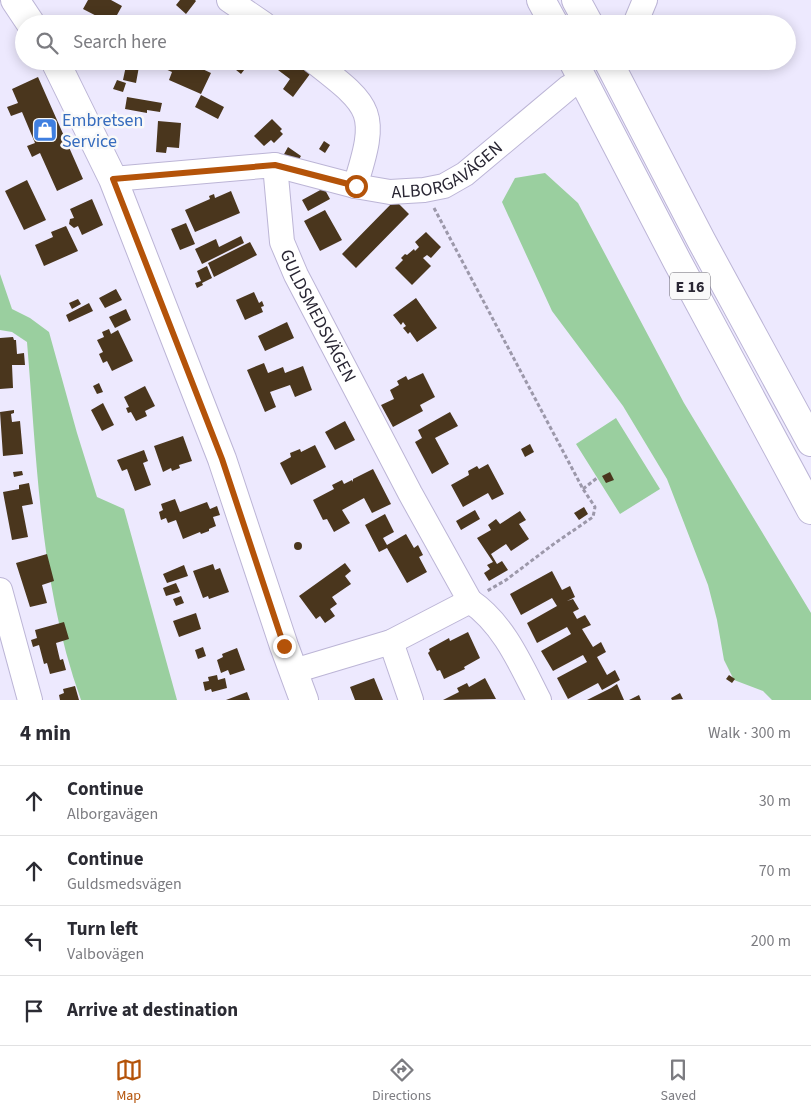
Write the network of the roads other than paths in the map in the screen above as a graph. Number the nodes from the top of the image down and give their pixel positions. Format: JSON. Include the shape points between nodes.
{"nodes":[{"id":1,"x":15,"y":0,"type":"edge"},
{"id":2,"x":229,"y":0,"type":"edge"},
{"id":3,"x":541,"y":0,"type":"edge"},
{"id":4,"x":576,"y":0,"type":"edge"},
{"id":5,"x":645,"y":0,"type":"edge"},
{"id":6,"x":24,"y":15,"type":"edge"},
{"id":7,"x":251,"y":15,"type":"edge"},
{"id":8,"x":549,"y":15,"type":"edge"},
{"id":9,"x":584,"y":15,"type":"edge"},
{"id":10,"x":639,"y":15,"type":"edge"},
{"id":11,"x":59,"y":70,"type":"edge"},
{"id":12,"x":324,"y":70,"type":"edge"},
{"id":13,"x":613,"y":70,"type":"edge"},
{"id":14,"x":571,"y":74,"type":"edge"},
{"id":15,"x":275,"y":165,"type":"junction"},
{"id":16,"x":113,"y":179,"type":"junction"},
{"id":17,"x":356,"y":186,"type":"junction"},
{"id":18,"x":811,"y":442,"type":"edge"},
{"id":19,"x":811,"y":510,"type":"edge"},
{"id":20,"x":0,"y":590,"type":"edge"},
{"id":21,"x":470,"y":601,"type":"junction"},
{"id":22,"x":391,"y":642,"type":"junction"},
{"id":23,"x":294,"y":671,"type":"junction"},
{"id":24,"x":30,"y":700,"type":"edge"},
{"id":25,"x":304,"y":700,"type":"edge"},
{"id":26,"x":411,"y":700,"type":"edge"},
{"id":27,"x":539,"y":700,"type":"edge"}],
"edges":[{"from":1,"to":6,"type":"main road"},
{"from":2,"to":7,"type":"street"},
{"from":3,"to":8,"type":"main road"},
{"from":4,"to":9,"type":"main road"},
{"from":5,"to":10,"type":"street"},
{"from":11,"to":16,"type":"main road"},
{"from":12,"to":17,"type":"street","via":[[350,90],[368,117],[366,152]]},
{"from":13,"to":18,"type":"main road","number":"E 16"},
{"from":14,"to":17,"type":"street","name":"ALBORGAVÄGEN","via":[[465,174],[444,186],[390,192]]},
{"from":14,"to":19,"type":"main road","number":"E 16","via":[[677,261]]},
{"from":15,"to":16,"type":"street"},
{"from":15,"to":17,"type":"street","name":"ALBORGAVÄGEN"},
{"from":15,"to":21,"type":"street","name":"GULDSMEDSVÄGEN","via":[[282,242],[296,275]]},
{"from":16,"to":23,"type":"main road","via":[[222,459]]},
{"from":20,"to":24,"type":"street"},
{"from":21,"to":22,"type":"street"},
{"from":21,"to":27,"type":"street","name":"GULDSMEDSVÄGEN","via":[[495,623]]},
{"from":22,"to":23,"type":"street"},
{"from":22,"to":26,"type":"street"},
{"from":23,"to":25,"type":"main road"}]}
